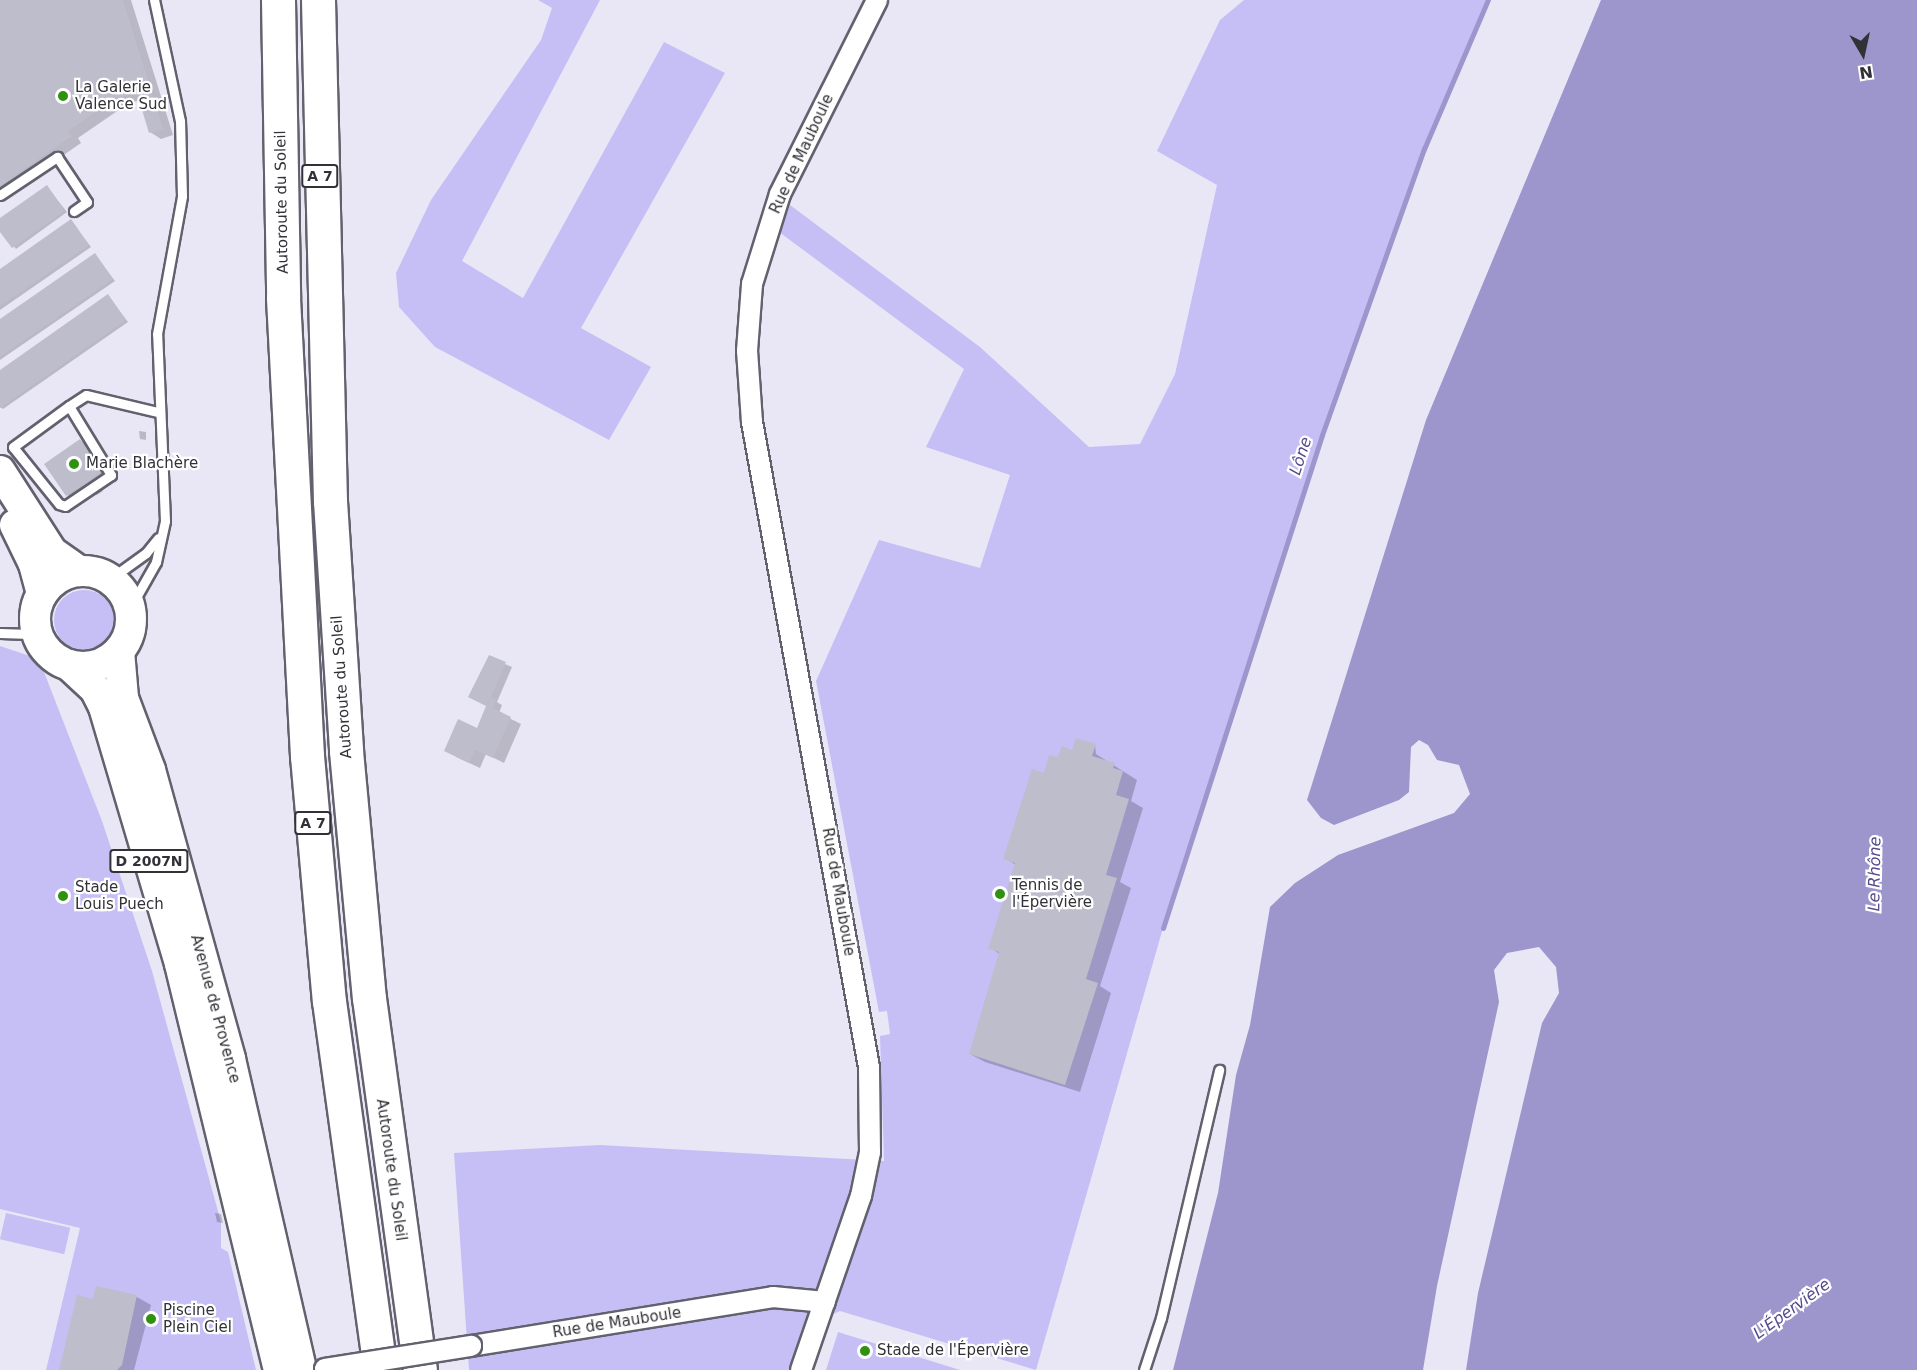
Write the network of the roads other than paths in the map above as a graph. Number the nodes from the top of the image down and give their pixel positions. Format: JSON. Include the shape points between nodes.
{"nodes":[{"id":1,"x":154,"y":0,"type":"edge"},
{"id":2,"x":278,"y":0,"type":"edge"},
{"id":3,"x":318,"y":0,"type":"edge"},
{"id":4,"x":877,"y":0,"type":"edge"},
{"id":5,"x":0,"y":195,"type":"edge"},
{"id":6,"x":74,"y":212,"type":"dead end"},
{"id":7,"x":69,"y":406,"type":"junction"},
{"id":8,"x":158,"y":412,"type":"junction"},
{"id":9,"x":6,"y":459,"type":"edge"},
{"id":10,"x":0,"y":499,"type":"edge"},
{"id":11,"x":160,"y":536,"type":"junction"},
{"id":12,"x":80,"y":572,"type":"junction"},
{"id":13,"x":110,"y":579,"type":"junction"},
{"id":14,"x":42,"y":594,"type":"junction"},
{"id":15,"x":130,"y":608,"type":"junction"},
{"id":16,"x":0,"y":633,"type":"edge"},
{"id":17,"x":38,"y":634,"type":"junction"},
{"id":18,"x":119,"y":651,"type":"junction"},
{"id":19,"x":69,"y":665,"type":"junction"},
{"id":20,"x":1219,"y":1070,"type":"dead end"},
{"id":21,"x":825,"y":1302,"type":"junction"},
{"id":22,"x":279,"y":1370,"type":"edge"},
{"id":23,"x":301,"y":1370,"type":"edge"},
{"id":24,"x":324,"y":1370,"type":"edge"},
{"id":25,"x":380,"y":1370,"type":"edge"},
{"id":26,"x":420,"y":1370,"type":"edge"},
{"id":27,"x":801,"y":1370,"type":"edge"},
{"id":28,"x":1144,"y":1370,"type":"edge"}],
"edges":[{"from":1,"to":8,"type":"lane","via":[[180,121],[183,153],[176,243],[157,334]]},
{"from":2,"to":25,"type":"highway","name":"Autoroute du Soleil","number":"A 7","via":[[284,321],[307,756],[332,1024]]},
{"from":3,"to":26,"type":"highway","name":"Autoroute du Soleil","number":"A 7","via":[[326,409],[346,751],[370,1010]]},
{"from":4,"to":21,"type":"street","name":"Rue de Mauboule","via":[[780,194],[753,284],[747,351],[752,422],[869,1067],[870,1152],[861,1196]]},
{"from":5,"to":6,"type":"lane","via":[[57,157],[87,202]]},
{"from":7,"to":8,"type":"lane","via":[[86,395]]},
{"from":7,"to":9,"type":"lane"},
{"from":7,"to":9,"type":"lane","via":[[111,475],[65,506]]},
{"from":8,"to":11,"type":"lane","via":[[166,504]]},
{"from":9,"to":12,"type":"main road","via":[[52,552]]},
{"from":10,"to":14,"type":"main road","via":[[34,564]]},
{"from":11,"to":13,"type":"lane","via":[[146,553]]},
{"from":11,"to":15,"type":"lane","via":[[156,562]]},
{"from":12,"to":13,"type":"main road"},
{"from":12,"to":14,"type":"main road","via":[[65,575]]},
{"from":13,"to":15,"type":"main road","via":[[122,591]]},
{"from":14,"to":17,"type":"main road","via":[[37,607]]},
{"from":15,"to":18,"type":"main road","via":[[130,631]]},
{"from":16,"to":17,"type":"lane"},
{"from":17,"to":19,"type":"main road","via":[[45,648]]},
{"from":18,"to":19,"type":"main road","via":[[96,666]]},
{"from":18,"to":23,"type":"main road","name":"Avenue de Provence","number":"D 2007N","via":[[123,698],[150,770],[230,1059]]},
{"from":19,"to":22,"type":"main road","name":"Avenue de Provence","number":"D 2007N","via":[[95,689],[180,964]]},
{"from":20,"to":28,"type":"lane","via":[[1163,1307]]},
{"from":21,"to":24,"type":"street","name":"Rue de Mauboule","bridge":true,"via":[[773,1297]]},
{"from":21,"to":27,"type":"street"}]}
